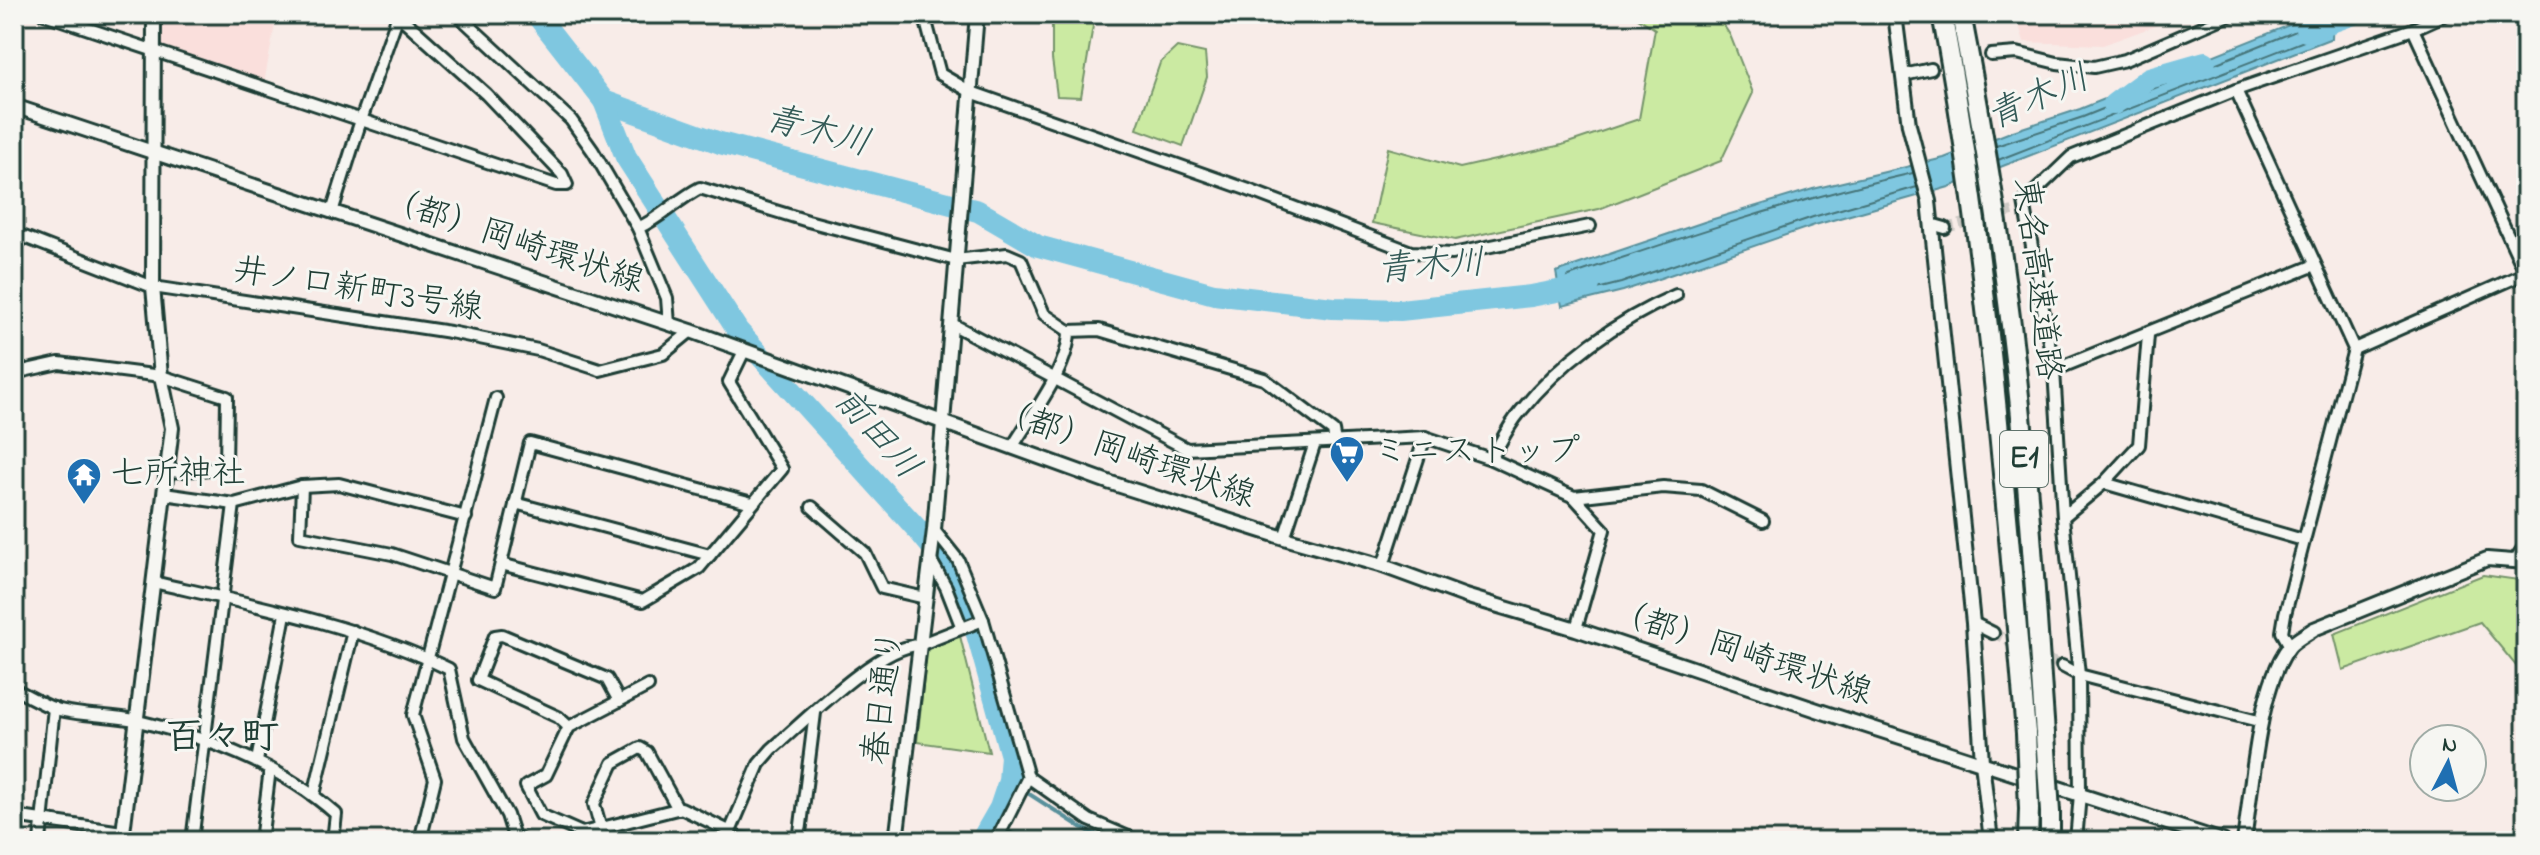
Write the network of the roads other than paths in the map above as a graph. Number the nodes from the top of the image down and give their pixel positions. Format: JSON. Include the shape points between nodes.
{"nodes":[{"id":1,"x":44,"y":14,"type":"edge"},
{"id":2,"x":154,"y":14,"type":"edge"},
{"id":3,"x":457,"y":14,"type":"edge"},
{"id":4,"x":924,"y":14,"type":"edge"},
{"id":5,"x":977,"y":14,"type":"edge"},
{"id":6,"x":1895,"y":14,"type":"edge"},
{"id":7,"x":1942,"y":14,"type":"edge"},
{"id":8,"x":1961,"y":14,"type":"edge"},
{"id":9,"x":2232,"y":14,"type":"edge"},
{"id":10,"x":2446,"y":14,"type":"edge"},
{"id":11,"x":397,"y":15,"type":"edge"},
{"id":12,"x":2413,"y":29,"type":"junction"},
{"id":13,"x":153,"y":50,"type":"junction"},
{"id":14,"x":1991,"y":55,"type":"dead end"},
{"id":15,"x":1931,"y":69,"type":"dead end"},
{"id":16,"x":1904,"y":75,"type":"junction"},
{"id":17,"x":2236,"y":90,"type":"junction"},
{"id":18,"x":971,"y":92,"type":"junction"},
{"id":19,"x":14,"y":106,"type":"edge"},
{"id":20,"x":361,"y":120,"type":"junction"},
{"id":21,"x":153,"y":153,"type":"junction"},
{"id":22,"x":2024,"y":202,"type":"junction"},
{"id":23,"x":2013,"y":211,"type":"tunnel mouth"},
{"id":24,"x":332,"y":212,"type":"junction"},
{"id":25,"x":1931,"y":224,"type":"junction"},
{"id":26,"x":1590,"y":226,"type":"dead end"},
{"id":27,"x":638,"y":228,"type":"junction"},
{"id":28,"x":1945,"y":228,"type":"tunnel mouth"},
{"id":29,"x":15,"y":237,"type":"edge"},
{"id":30,"x":956,"y":258,"type":"junction"},
{"id":31,"x":2315,"y":265,"type":"junction"},
{"id":32,"x":2526,"y":273,"type":"edge"},
{"id":33,"x":153,"y":287,"type":"junction"},
{"id":34,"x":1676,"y":295,"type":"dead end"},
{"id":35,"x":669,"y":324,"type":"junction"},
{"id":36,"x":952,"y":324,"type":"junction"},
{"id":37,"x":691,"y":331,"type":"junction"},
{"id":38,"x":1069,"y":331,"type":"junction"},
{"id":39,"x":2148,"y":335,"type":"junction"},
{"id":40,"x":2354,"y":349,"type":"junction"},
{"id":41,"x":744,"y":351,"type":"junction"},
{"id":42,"x":2054,"y":370,"type":"junction"},
{"id":43,"x":14,"y":373,"type":"edge"},
{"id":44,"x":161,"y":376,"type":"junction"},
{"id":45,"x":1054,"y":377,"type":"junction"},
{"id":46,"x":496,"y":398,"type":"dead end"},
{"id":47,"x":944,"y":422,"type":"junction"},
{"id":48,"x":1425,"y":437,"type":"junction"},
{"id":49,"x":1335,"y":442,"type":"junction"},
{"id":50,"x":1315,"y":443,"type":"junction"},
{"id":51,"x":1013,"y":446,"type":"junction"},
{"id":52,"x":1491,"y":459,"type":"junction"},
{"id":53,"x":167,"y":472,"type":"junction"},
{"id":54,"x":2104,"y":483,"type":"junction"},
{"id":55,"x":302,"y":486,"type":"junction"},
{"id":56,"x":164,"y":494,"type":"junction"},
{"id":57,"x":1574,"y":497,"type":"junction"},
{"id":58,"x":515,"y":503,"type":"junction"},
{"id":59,"x":752,"y":503,"type":"junction"},
{"id":60,"x":234,"y":504,"type":"junction"},
{"id":61,"x":812,"y":507,"type":"dead end"},
{"id":62,"x":466,"y":517,"type":"junction"},
{"id":63,"x":2063,"y":517,"type":"junction"},
{"id":64,"x":1763,"y":521,"type":"dead end"},
{"id":65,"x":934,"y":530,"type":"junction"},
{"id":66,"x":1284,"y":538,"type":"junction"},
{"id":67,"x":2303,"y":540,"type":"junction"},
{"id":68,"x":2526,"y":544,"type":"edge"},
{"id":69,"x":710,"y":555,"type":"junction"},
{"id":70,"x":930,"y":559,"type":"junction"},
{"id":71,"x":2520,"y":561,"type":"edge"},
{"id":72,"x":501,"y":564,"type":"junction"},
{"id":73,"x":1383,"y":566,"type":"junction"},
{"id":74,"x":450,"y":576,"type":"junction"},
{"id":75,"x":153,"y":582,"type":"junction"},
{"id":76,"x":223,"y":598,"type":"junction"},
{"id":77,"x":925,"y":598,"type":"junction"},
{"id":78,"x":285,"y":614,"type":"junction"},
{"id":79,"x":983,"y":620,"type":"junction"},
{"id":80,"x":1973,"y":623,"type":"junction"},
{"id":81,"x":962,"y":628,"type":"junction"},
{"id":82,"x":1576,"y":629,"type":"junction"},
{"id":83,"x":353,"y":631,"type":"junction"},
{"id":84,"x":1993,"y":633,"type":"tunnel mouth"},
{"id":85,"x":919,"y":645,"type":"junction"},
{"id":86,"x":2290,"y":646,"type":"junction"},
{"id":87,"x":427,"y":658,"type":"junction"},
{"id":88,"x":2062,"y":666,"type":"tunnel mouth"},
{"id":89,"x":2079,"y":675,"type":"junction"},
{"id":90,"x":648,"y":686,"type":"dead end"},
{"id":91,"x":14,"y":689,"type":"edge"},
{"id":92,"x":619,"y":701,"type":"junction"},
{"id":93,"x":54,"y":708,"type":"junction"},
{"id":94,"x":815,"y":713,"type":"junction"},
{"id":95,"x":136,"y":720,"type":"junction"},
{"id":96,"x":2262,"y":722,"type":"junction"},
{"id":97,"x":569,"y":727,"type":"junction"},
{"id":98,"x":205,"y":740,"type":"junction"},
{"id":99,"x":257,"y":761,"type":"junction"},
{"id":100,"x":1982,"y":762,"type":"junction"},
{"id":101,"x":270,"y":769,"type":"junction"},
{"id":102,"x":1028,"y":777,"type":"junction"},
{"id":103,"x":2080,"y":794,"type":"junction"},
{"id":104,"x":314,"y":795,"type":"junction"},
{"id":105,"x":678,"y":809,"type":"junction"},
{"id":106,"x":14,"y":816,"type":"edge"},
{"id":107,"x":42,"y":819,"type":"junction"},
{"id":108,"x":601,"y":829,"type":"junction"},
{"id":109,"x":122,"y":836,"type":"edge"},
{"id":110,"x":732,"y":838,"type":"edge"},
{"id":111,"x":998,"y":838,"type":"edge"},
{"id":112,"x":40,"y":841,"type":"edge"},
{"id":113,"x":192,"y":841,"type":"edge"},
{"id":114,"x":261,"y":841,"type":"edge"},
{"id":115,"x":333,"y":841,"type":"edge"},
{"id":116,"x":420,"y":841,"type":"edge"},
{"id":117,"x":523,"y":841,"type":"edge"},
{"id":118,"x":765,"y":841,"type":"edge"},
{"id":119,"x":799,"y":841,"type":"edge"},
{"id":120,"x":896,"y":841,"type":"edge"},
{"id":121,"x":1014,"y":841,"type":"edge"},
{"id":122,"x":1138,"y":841,"type":"edge"},
{"id":123,"x":1991,"y":841,"type":"edge"},
{"id":124,"x":2028,"y":841,"type":"edge"},
{"id":125,"x":2050,"y":841,"type":"edge"},
{"id":126,"x":2076,"y":841,"type":"edge"},
{"id":127,"x":2223,"y":841,"type":"edge"},
{"id":128,"x":2244,"y":841,"type":"edge"}],
"edges":[{"from":1,"to":13,"type":"street"},
{"from":2,"to":13,"type":"street"},
{"from":3,"to":27,"type":"street","via":[[571,120]]},
{"from":4,"to":18,"type":"street","via":[[940,74]]},
{"from":5,"to":18,"type":"street"},
{"from":6,"to":16,"type":"street"},
{"from":7,"to":124,"type":"highway","name":"東名高速道路","number":"E1","bridge":true,"via":[[1961,111],[1998,409],[2026,733]]},
{"from":8,"to":125,"type":"highway","name":"東名高速道路","number":"E1","bridge":true,"via":[[1992,185],[2020,408]]},
{"from":9,"to":14,"type":"street","via":[[2125,60],[2094,67],[2017,53]]},
{"from":10,"to":12,"type":"street"},
{"from":11,"to":20,"type":"street"},
{"from":11,"to":20,"type":"street","via":[[486,94],[567,185]]},
{"from":12,"to":17,"type":"street"},
{"from":12,"to":32,"type":"street"},
{"from":13,"to":20,"type":"street"},
{"from":13,"to":21,"type":"street"},
{"from":15,"to":16,"type":"street"},
{"from":16,"to":25,"type":"street"},
{"from":17,"to":22,"type":"street","via":[[2071,157]]},
{"from":17,"to":31,"type":"street"},
{"from":18,"to":26,"type":"street","via":[[1411,252],[1452,254]]},
{"from":18,"to":30,"type":"street"},
{"from":19,"to":21,"type":"street","name":"（都）岡崎環状線"},
{"from":20,"to":24,"type":"street"},
{"from":21,"to":24,"type":"street","name":"（都）岡崎環状線"},
{"from":21,"to":33,"type":"street"},
{"from":22,"to":23,"type":"street"},
{"from":22,"to":42,"type":"street"},
{"from":24,"to":35,"type":"street","name":"（都）岡崎環状線"},
{"from":25,"to":28,"type":"street"},
{"from":25,"to":80,"type":"street"},
{"from":27,"to":30,"type":"street","via":[[700,188]]},
{"from":27,"to":35,"type":"street","via":[[667,298]]},
{"from":29,"to":33,"type":"street","name":"井ノ口新町3号線"},
{"from":30,"to":36,"type":"street"},
{"from":30,"to":38,"type":"street","via":[[1007,254],[1021,260],[1044,314]]},
{"from":31,"to":39,"type":"street"},
{"from":31,"to":40,"type":"street"},
{"from":32,"to":40,"type":"street"},
{"from":33,"to":37,"type":"street","name":"井ノ口新町3号線","via":[[450,332],[538,350],[600,370],[663,354]]},
{"from":33,"to":44,"type":"street"},
{"from":34,"to":52,"type":"street","via":[[1575,354],[1519,413]]},
{"from":35,"to":37,"type":"street","name":"（都）岡崎環状線"},
{"from":36,"to":45,"type":"street"},
{"from":36,"to":47,"type":"street"},
{"from":37,"to":41,"type":"street","name":"（都）岡崎環状線"},
{"from":38,"to":45,"type":"street","via":[[1069,347]]},
{"from":38,"to":49,"type":"street","via":[[1099,330],[1264,379],[1333,431]]},
{"from":39,"to":42,"type":"street"},
{"from":39,"to":54,"type":"street","via":[[2139,445]]},
{"from":40,"to":67,"type":"street"},
{"from":41,"to":47,"type":"street","name":"（都）岡崎環状線"},
{"from":41,"to":59,"type":"street","via":[[729,382],[782,469]]},
{"from":42,"to":63,"type":"street"},
{"from":43,"to":44,"type":"street","via":[[59,363]]},
{"from":44,"to":53,"type":"street","via":[[172,428]]},
{"from":44,"to":53,"type":"street","via":[[227,397],[226,468]]},
{"from":45,"to":50,"type":"street","via":[[1187,449]]},
{"from":45,"to":51,"type":"street"},
{"from":46,"to":62,"type":"street"},
{"from":47,"to":51,"type":"street","name":"（都）岡崎環状線"},
{"from":47,"to":65,"type":"street"},
{"from":48,"to":49,"type":"street"},
{"from":48,"to":52,"type":"street"},
{"from":48,"to":73,"type":"street"},
{"from":49,"to":50,"type":"street"},
{"from":50,"to":66,"type":"street"},
{"from":51,"to":66,"type":"street","name":"（都）岡崎環状線"},
{"from":52,"to":57,"type":"street"},
{"from":53,"to":56,"type":"street"},
{"from":54,"to":63,"type":"street"},
{"from":54,"to":67,"type":"street"},
{"from":55,"to":60,"type":"street"},
{"from":55,"to":62,"type":"street","via":[[339,484]]},
{"from":55,"to":74,"type":"street","via":[[300,536],[392,554]]},
{"from":56,"to":60,"type":"street"},
{"from":56,"to":75,"type":"street"},
{"from":57,"to":64,"type":"street","via":[[1663,487],[1701,490]]},
{"from":57,"to":82,"type":"street","via":[[1604,530]]},
{"from":58,"to":59,"type":"street","via":[[530,443]]},
{"from":58,"to":69,"type":"street"},
{"from":58,"to":72,"type":"street"},
{"from":59,"to":69,"type":"street"},
{"from":60,"to":76,"type":"street"},
{"from":61,"to":77,"type":"street","via":[[865,553],[882,588]]},
{"from":62,"to":74,"type":"street"},
{"from":63,"to":89,"type":"street"},
{"from":65,"to":70,"type":"street","name":"春日通り"},
{"from":65,"to":79,"type":"street","via":[[958,560]]},
{"from":66,"to":73,"type":"street","name":"（都）岡崎環状線"},
{"from":67,"to":86,"type":"street","via":[[2282,632]]},
{"from":68,"to":71,"type":"street"},
{"from":69,"to":72,"type":"street","via":[[699,568],[643,601]]},
{"from":70,"to":77,"type":"street","name":"春日通り"},
{"from":70,"to":81,"type":"street"},
{"from":71,"to":86,"type":"street","via":[[2487,559],[2314,629]]},
{"from":72,"to":74,"type":"street","via":[[495,588]]},
{"from":73,"to":82,"type":"street","name":"（都）岡崎環状線"},
{"from":74,"to":87,"type":"street"},
{"from":75,"to":76,"type":"street"},
{"from":75,"to":95,"type":"street"},
{"from":76,"to":78,"type":"street"},
{"from":76,"to":98,"type":"street"},
{"from":77,"to":85,"type":"street","name":"春日通り"},
{"from":78,"to":83,"type":"street"},
{"from":78,"to":99,"type":"street"},
{"from":79,"to":81,"type":"street"},
{"from":79,"to":102,"type":"street"},
{"from":80,"to":84,"type":"street"},
{"from":80,"to":100,"type":"street"},
{"from":81,"to":85,"type":"street"},
{"from":82,"to":100,"type":"street","name":"（都）岡崎環状線"},
{"from":83,"to":87,"type":"street"},
{"from":83,"to":104,"type":"street"},
{"from":85,"to":94,"type":"street","via":[[872,664]]},
{"from":85,"to":120,"type":"street","name":"春日通り"},
{"from":86,"to":96,"type":"street","via":[[2274,673]]},
{"from":87,"to":116,"type":"street","via":[[413,715],[435,779]]},
{"from":87,"to":117,"type":"street","via":[[449,669],[464,738],[514,837]]},
{"from":88,"to":89,"type":"street"},
{"from":89,"to":96,"type":"street"},
{"from":89,"to":103,"type":"street"},
{"from":90,"to":92,"type":"street"},
{"from":91,"to":93,"type":"street"},
{"from":92,"to":97,"type":"street"},
{"from":92,"to":97,"type":"street","via":[[607,679],[495,636],[478,680]]},
{"from":93,"to":95,"type":"street"},
{"from":93,"to":107,"type":"street"},
{"from":94,"to":110,"type":"street","via":[[764,758]]},
{"from":94,"to":119,"type":"street"},
{"from":95,"to":98,"type":"street"},
{"from":95,"to":109,"type":"street"},
{"from":96,"to":128,"type":"street"},
{"from":97,"to":108,"type":"street","via":[[546,775],[526,788],[544,818],[582,833]]},
{"from":98,"to":99,"type":"street"},
{"from":98,"to":113,"type":"street"},
{"from":99,"to":101,"type":"street"},
{"from":100,"to":103,"type":"street","name":"（都）岡崎環状線"},
{"from":100,"to":123,"type":"street"},
{"from":101,"to":104,"type":"street"},
{"from":101,"to":114,"type":"street"},
{"from":102,"to":111,"type":"street"},
{"from":102,"to":122,"type":"street","via":[[1089,820]]},
{"from":103,"to":126,"type":"street"},
{"from":103,"to":127,"type":"street","name":"（都）岡崎環状線"},
{"from":104,"to":115,"type":"street","via":[[336,814]]},
{"from":105,"to":108,"type":"street"},
{"from":105,"to":108,"type":"street","via":[[640,748],[613,763],[594,804]]},
{"from":105,"to":110,"type":"street","via":[[685,808]]},
{"from":106,"to":107,"type":"street"},
{"from":107,"to":109,"type":"street"},
{"from":107,"to":112,"type":"street"},
{"from":110,"to":118,"type":"street"},
{"from":111,"to":121,"type":"street"}]}
